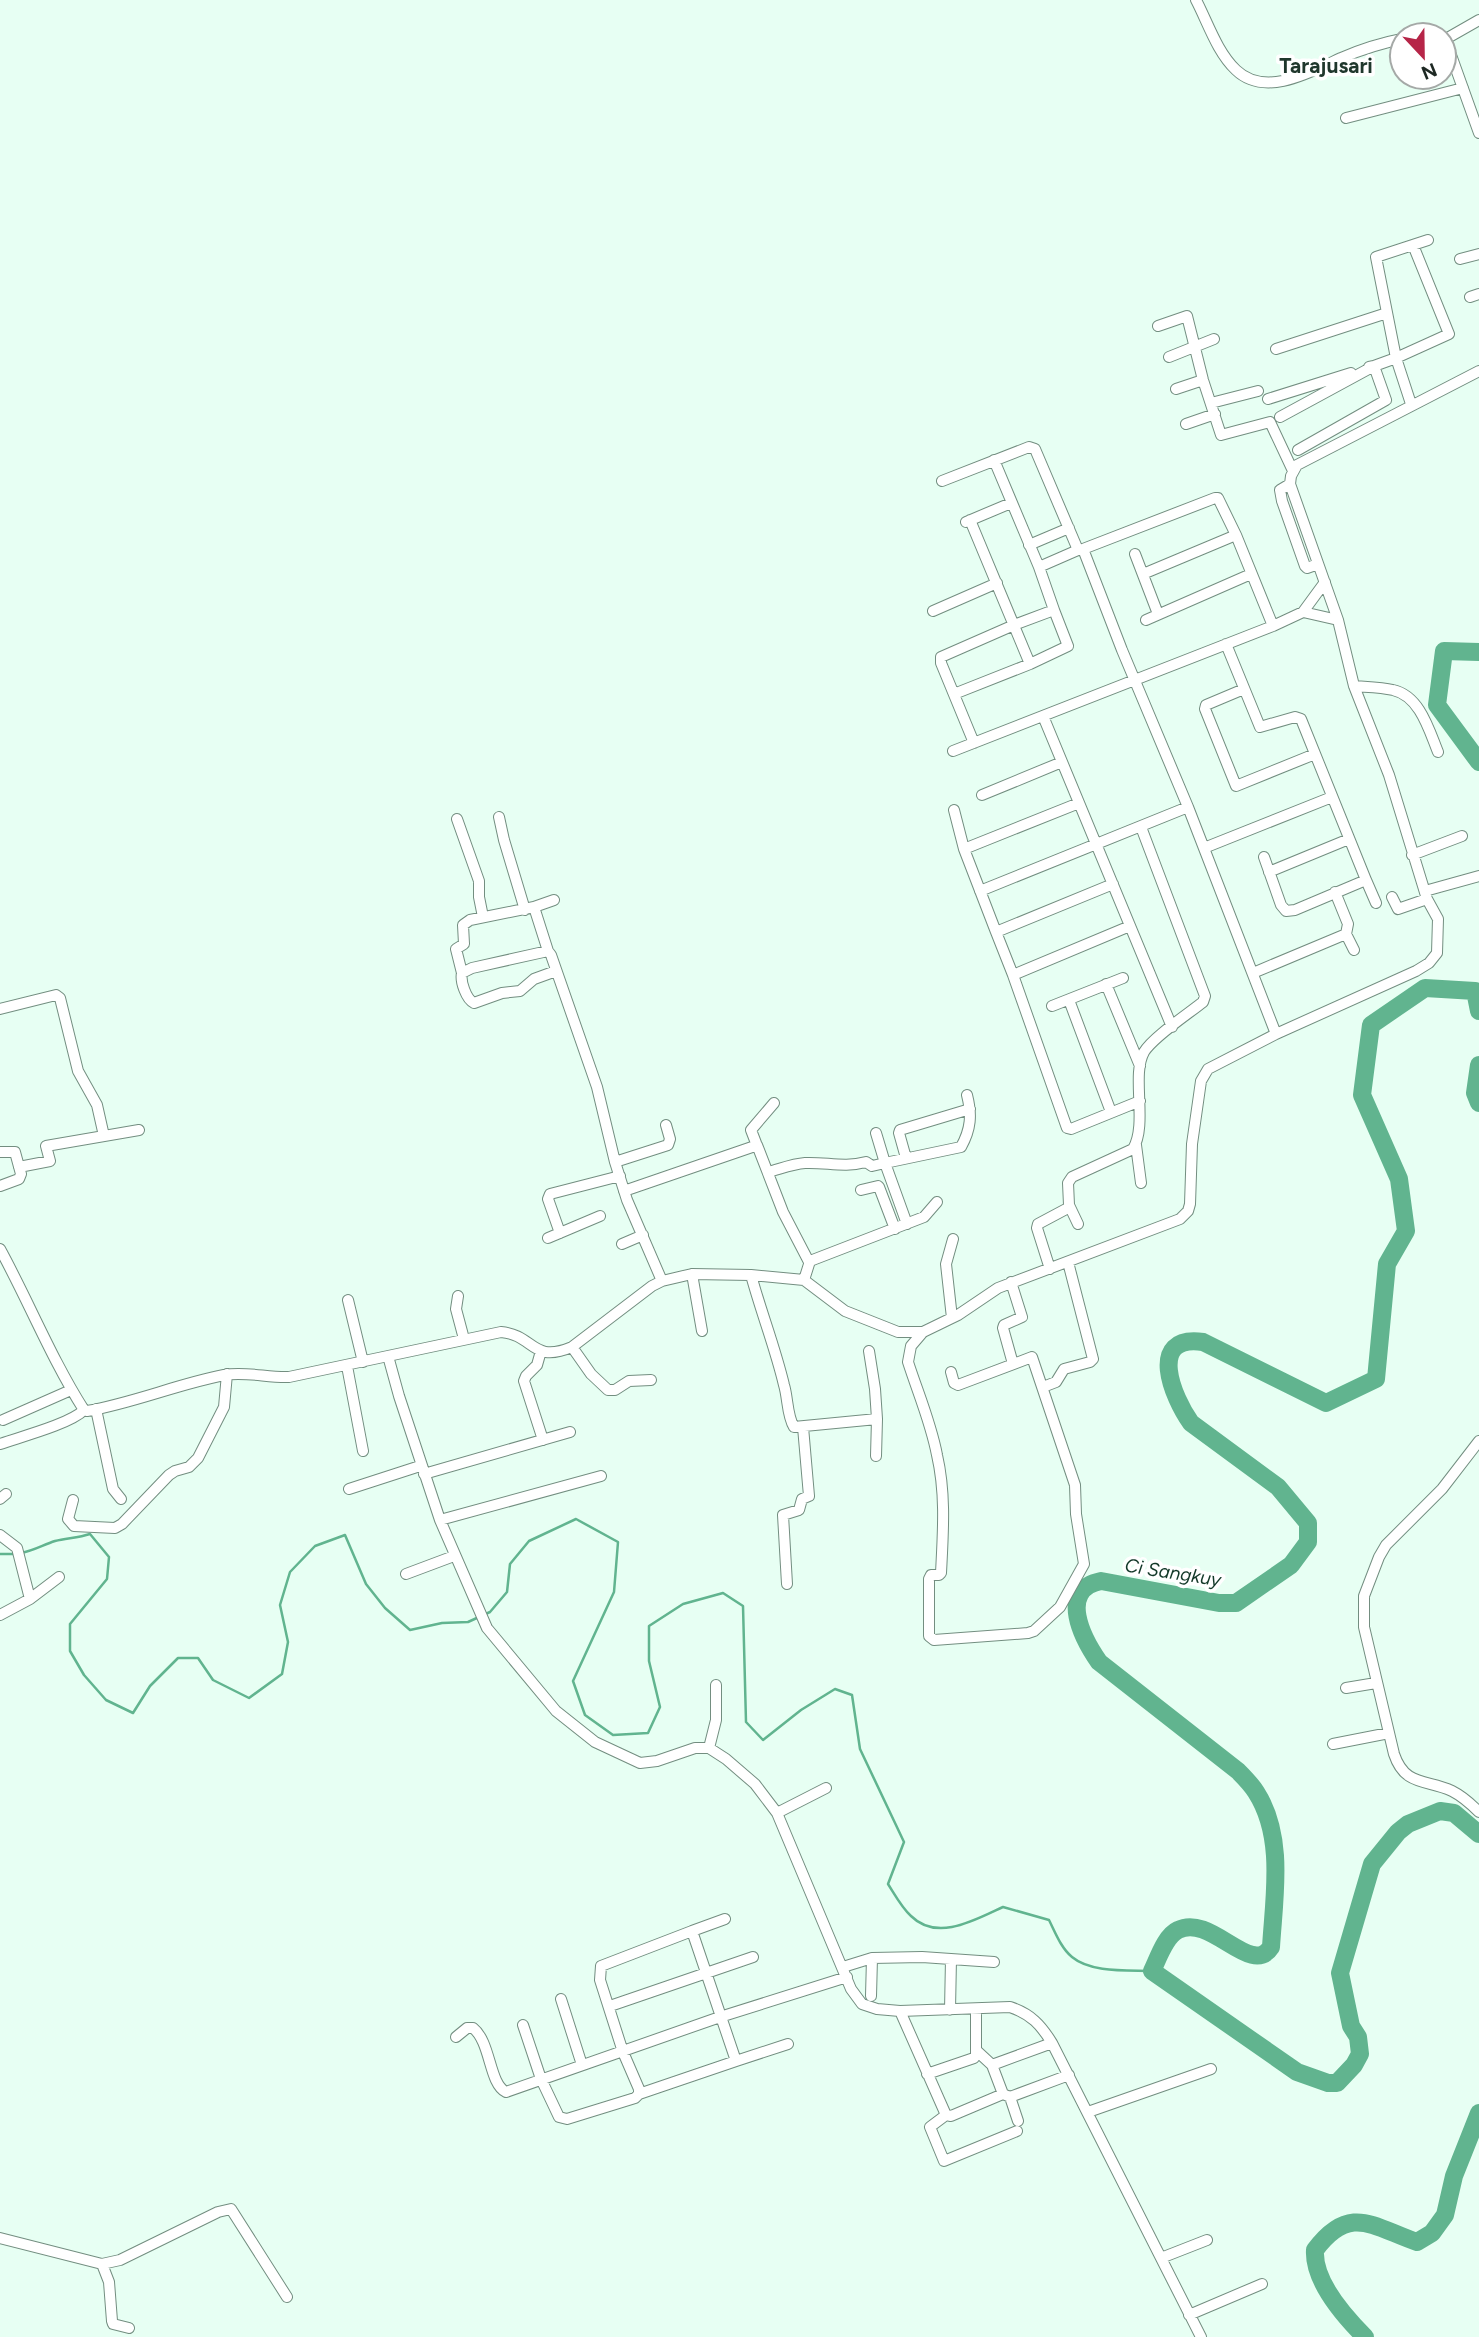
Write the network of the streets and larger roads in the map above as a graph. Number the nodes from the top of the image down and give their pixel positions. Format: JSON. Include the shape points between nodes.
{"nodes":[{"id":1,"x":1196,"y":0,"type":"edge"},
{"id":2,"x":1479,"y":20,"type":"edge"},
{"id":3,"x":1458,"y":33,"type":"edge"},
{"id":4,"x":1388,"y":43,"type":"edge"},
{"id":5,"x":1458,"y":74,"type":"edge"},
{"id":6,"x":1463,"y":88,"type":"junction"},
{"id":7,"x":1346,"y":118,"type":"dead end"},
{"id":8,"x":1479,"y":133,"type":"edge"},
{"id":9,"x":1428,"y":240,"type":"dead end"},
{"id":10,"x":1413,"y":245,"type":"junction"},
{"id":11,"x":1479,"y":254,"type":"edge"},
{"id":12,"x":1460,"y":259,"type":"dead end"},
{"id":13,"x":1387,"y":313,"type":"junction"},
{"id":14,"x":1158,"y":326,"type":"dead end"},
{"id":15,"x":1214,"y":339,"type":"dead end"},
{"id":16,"x":1196,"y":347,"type":"junction"},
{"id":17,"x":1276,"y":349,"type":"dead end"},
{"id":18,"x":1169,"y":357,"type":"dead end"},
{"id":19,"x":1396,"y":358,"type":"junction"},
{"id":20,"x":1374,"y":366,"type":"junction"},
{"id":21,"x":1479,"y":371,"type":"edge"},
{"id":22,"x":1203,"y":380,"type":"junction"},
{"id":23,"x":1176,"y":389,"type":"dead end"},
{"id":24,"x":1258,"y":391,"type":"dead end"},
{"id":25,"x":1268,"y":399,"type":"dead end"},
{"id":26,"x":1211,"y":403,"type":"junction"},
{"id":27,"x":1411,"y":404,"type":"junction"},
{"id":28,"x":1215,"y":414,"type":"junction"},
{"id":29,"x":1280,"y":417,"type":"dead end"},
{"id":30,"x":1186,"y":424,"type":"dead end"},
{"id":31,"x":1298,"y":450,"type":"dead end"},
{"id":32,"x":994,"y":460,"type":"junction"},
{"id":33,"x":1293,"y":471,"type":"junction"},
{"id":34,"x":942,"y":481,"type":"dead end"},
{"id":35,"x":1011,"y":503,"type":"junction"},
{"id":36,"x":1069,"y":528,"type":"junction"},
{"id":37,"x":1236,"y":536,"type":"junction"},
{"id":38,"x":1029,"y":545,"type":"junction"},
{"id":39,"x":1081,"y":549,"type":"junction"},
{"id":40,"x":1135,"y":554,"type":"dead end"},
{"id":41,"x":1039,"y":567,"type":"junction"},
{"id":42,"x":1143,"y":574,"type":"junction"},
{"id":43,"x":1251,"y":574,"type":"junction"},
{"id":44,"x":1325,"y":582,"type":"junction"},
{"id":45,"x":997,"y":583,"type":"junction"},
{"id":46,"x":1054,"y":610,"type":"junction"},
{"id":47,"x":933,"y":611,"type":"dead end"},
{"id":48,"x":1303,"y":612,"type":"junction"},
{"id":49,"x":1158,"y":614,"type":"junction"},
{"id":50,"x":1146,"y":620,"type":"dead end"},
{"id":51,"x":1338,"y":620,"type":"junction"},
{"id":52,"x":1014,"y":625,"type":"junction"},
{"id":53,"x":1273,"y":625,"type":"junction"},
{"id":54,"x":1226,"y":644,"type":"junction"},
{"id":55,"x":1030,"y":664,"type":"junction"},
{"id":56,"x":1135,"y":680,"type":"junction"},
{"id":57,"x":1354,"y":686,"type":"junction"},
{"id":58,"x":1244,"y":689,"type":"junction"},
{"id":59,"x":954,"y":694,"type":"junction"},
{"id":60,"x":1043,"y":716,"type":"junction"},
{"id":61,"x":974,"y":743,"type":"junction"},
{"id":62,"x":953,"y":751,"type":"dead end"},
{"id":63,"x":1438,"y":752,"type":"dead end"},
{"id":64,"x":1315,"y":754,"type":"junction"},
{"id":65,"x":1062,"y":762,"type":"junction"},
{"id":66,"x":982,"y":795,"type":"dead end"},
{"id":67,"x":1332,"y":797,"type":"junction"},
{"id":68,"x":1079,"y":803,"type":"junction"},
{"id":69,"x":1188,"y":807,"type":"junction"},
{"id":70,"x":954,"y":810,"type":"dead end"},
{"id":71,"x":499,"y":817,"type":"dead end"},
{"id":72,"x":457,"y":819,"type":"dead end"},
{"id":73,"x":1141,"y":827,"type":"junction"},
{"id":74,"x":1462,"y":836,"type":"dead end"},
{"id":75,"x":1349,"y":839,"type":"junction"},
{"id":76,"x":1097,"y":845,"type":"junction"},
{"id":77,"x":1204,"y":848,"type":"junction"},
{"id":78,"x":964,"y":849,"type":"junction"},
{"id":79,"x":1412,"y":855,"type":"junction"},
{"id":80,"x":1264,"y":857,"type":"dead end"},
{"id":81,"x":1269,"y":872,"type":"junction"},
{"id":82,"x":1479,"y":876,"type":"edge"},
{"id":83,"x":1366,"y":880,"type":"junction"},
{"id":84,"x":1113,"y":884,"type":"junction"},
{"id":85,"x":980,"y":891,"type":"junction"},
{"id":86,"x":1335,"y":892,"type":"junction"},
{"id":87,"x":1426,"y":895,"type":"junction"},
{"id":88,"x":1392,"y":897,"type":"dead end"},
{"id":89,"x":554,"y":900,"type":"dead end"},
{"id":90,"x":1376,"y":903,"type":"dead end"},
{"id":91,"x":530,"y":908,"type":"junction"},
{"id":92,"x":483,"y":917,"type":"junction"},
{"id":93,"x":1130,"y":926,"type":"junction"},
{"id":94,"x":996,"y":932,"type":"junction"},
{"id":95,"x":1346,"y":934,"type":"junction"},
{"id":96,"x":1354,"y":950,"type":"dead end"},
{"id":97,"x":548,"y":951,"type":"junction"},
{"id":98,"x":556,"y":971,"type":"junction"},
{"id":99,"x":462,"y":972,"type":"junction"},
{"id":100,"x":1252,"y":973,"type":"junction"},
{"id":101,"x":1013,"y":975,"type":"junction"},
{"id":102,"x":1123,"y":978,"type":"dead end"},
{"id":103,"x":1107,"y":984,"type":"junction"},
{"id":104,"x":1069,"y":1000,"type":"junction"},
{"id":105,"x":1052,"y":1006,"type":"dead end"},
{"id":106,"x":0,"y":1009,"type":"edge"},
{"id":107,"x":1172,"y":1027,"type":"junction"},
{"id":108,"x":1276,"y":1034,"type":"junction"},
{"id":109,"x":1140,"y":1066,"type":"junction"},
{"id":110,"x":967,"y":1095,"type":"dead end"},
{"id":111,"x":1140,"y":1101,"type":"junction"},
{"id":112,"x":774,"y":1103,"type":"dead end"},
{"id":113,"x":970,"y":1109,"type":"junction"},
{"id":114,"x":1111,"y":1112,"type":"junction"},
{"id":115,"x":666,"y":1125,"type":"dead end"},
{"id":116,"x":139,"y":1130,"type":"dead end"},
{"id":117,"x":876,"y":1133,"type":"dead end"},
{"id":118,"x":104,"y":1136,"type":"junction"},
{"id":119,"x":757,"y":1145,"type":"junction"},
{"id":120,"x":1136,"y":1145,"type":"junction"},
{"id":121,"x":0,"y":1152,"type":"edge"},
{"id":122,"x":906,"y":1158,"type":"junction"},
{"id":123,"x":615,"y":1162,"type":"junction"},
{"id":124,"x":885,"y":1163,"type":"junction"},
{"id":125,"x":19,"y":1167,"type":"junction"},
{"id":126,"x":768,"y":1172,"type":"junction"},
{"id":127,"x":620,"y":1176,"type":"junction"},
{"id":128,"x":1141,"y":1183,"type":"dead end"},
{"id":129,"x":0,"y":1186,"type":"edge"},
{"id":130,"x":861,"y":1190,"type":"dead end"},
{"id":131,"x":624,"y":1191,"type":"junction"},
{"id":132,"x":937,"y":1202,"type":"dead end"},
{"id":133,"x":1069,"y":1205,"type":"junction"},
{"id":134,"x":600,"y":1216,"type":"dead end"},
{"id":135,"x":907,"y":1224,"type":"junction"},
{"id":136,"x":1078,"y":1224,"type":"dead end"},
{"id":137,"x":895,"y":1229,"type":"junction"},
{"id":138,"x":560,"y":1233,"type":"junction"},
{"id":139,"x":643,"y":1235,"type":"junction"},
{"id":140,"x":548,"y":1238,"type":"dead end"},
{"id":141,"x":953,"y":1239,"type":"dead end"},
{"id":142,"x":622,"y":1244,"type":"dead end"},
{"id":143,"x":0,"y":1249,"type":"edge"},
{"id":144,"x":809,"y":1262,"type":"junction"},
{"id":145,"x":1068,"y":1262,"type":"junction"},
{"id":146,"x":1050,"y":1269,"type":"junction"},
{"id":147,"x":692,"y":1274,"type":"junction"},
{"id":148,"x":751,"y":1275,"type":"junction"},
{"id":149,"x":804,"y":1279,"type":"junction"},
{"id":150,"x":662,"y":1281,"type":"junction"},
{"id":151,"x":1011,"y":1282,"type":"junction"},
{"id":152,"x":458,"y":1296,"type":"dead end"},
{"id":153,"x":348,"y":1300,"type":"dead end"},
{"id":154,"x":952,"y":1318,"type":"junction"},
{"id":155,"x":702,"y":1331,"type":"dead end"},
{"id":156,"x":923,"y":1332,"type":"junction"},
{"id":157,"x":464,"y":1339,"type":"junction"},
{"id":158,"x":572,"y":1347,"type":"junction"},
{"id":159,"x":869,"y":1351,"type":"dead end"},
{"id":160,"x":544,"y":1352,"type":"junction"},
{"id":161,"x":388,"y":1356,"type":"junction"},
{"id":162,"x":363,"y":1362,"type":"junction"},
{"id":163,"x":1013,"y":1364,"type":"junction"},
{"id":164,"x":346,"y":1366,"type":"junction"},
{"id":165,"x":951,"y":1372,"type":"dead end"},
{"id":166,"x":227,"y":1374,"type":"junction"},
{"id":167,"x":651,"y":1380,"type":"dead end"},
{"id":168,"x":1043,"y":1387,"type":"junction"},
{"id":169,"x":71,"y":1390,"type":"junction"},
{"id":170,"x":96,"y":1409,"type":"junction"},
{"id":171,"x":84,"y":1410,"type":"junction"},
{"id":172,"x":877,"y":1419,"type":"junction"},
{"id":173,"x":3,"y":1420,"type":"dead end"},
{"id":174,"x":803,"y":1427,"type":"junction"},
{"id":175,"x":570,"y":1432,"type":"dead end"},
{"id":176,"x":543,"y":1440,"type":"junction"},
{"id":177,"x":1479,"y":1441,"type":"edge"},
{"id":178,"x":0,"y":1444,"type":"edge"},
{"id":179,"x":363,"y":1451,"type":"dead end"},
{"id":180,"x":876,"y":1457,"type":"dead end"},
{"id":181,"x":422,"y":1470,"type":"junction"},
{"id":182,"x":601,"y":1475,"type":"dead end"},
{"id":183,"x":349,"y":1489,"type":"dead end"},
{"id":184,"x":121,"y":1499,"type":"dead end"},
{"id":185,"x":72,"y":1500,"type":"dead end"},
{"id":186,"x":440,"y":1520,"type":"junction"},
{"id":187,"x":0,"y":1535,"type":"edge"},
{"id":188,"x":454,"y":1556,"type":"junction"},
{"id":189,"x":406,"y":1574,"type":"dead end"},
{"id":190,"x":59,"y":1577,"type":"dead end"},
{"id":191,"x":787,"y":1584,"type":"dead end"},
{"id":192,"x":30,"y":1599,"type":"junction"},
{"id":193,"x":0,"y":1615,"type":"edge"},
{"id":194,"x":1376,"y":1683,"type":"junction"},
{"id":195,"x":716,"y":1685,"type":"dead end"},
{"id":196,"x":1346,"y":1688,"type":"dead end"},
{"id":197,"x":1389,"y":1733,"type":"junction"},
{"id":198,"x":1334,"y":1744,"type":"dead end"},
{"id":199,"x":709,"y":1748,"type":"junction"},
{"id":200,"x":826,"y":1788,"type":"dead end"},
{"id":201,"x":1479,"y":1812,"type":"edge"},
{"id":202,"x":777,"y":1813,"type":"junction"},
{"id":203,"x":725,"y":1919,"type":"dead end"},
{"id":204,"x":692,"y":1931,"type":"junction"},
{"id":205,"x":754,"y":1957,"type":"dead end"},
{"id":206,"x":872,"y":1958,"type":"junction"},
{"id":207,"x":951,"y":1959,"type":"junction"},
{"id":208,"x":995,"y":1962,"type":"dead end"},
{"id":209,"x":845,"y":1972,"type":"junction"},
{"id":210,"x":707,"y":1974,"type":"junction"},
{"id":211,"x":871,"y":1996,"type":"dead end"},
{"id":212,"x":561,"y":1999,"type":"dead end"},
{"id":213,"x":610,"y":2006,"type":"junction"},
{"id":214,"x":976,"y":2009,"type":"junction"},
{"id":215,"x":950,"y":2010,"type":"junction"},
{"id":216,"x":900,"y":2011,"type":"junction"},
{"id":217,"x":720,"y":2017,"type":"junction"},
{"id":218,"x":523,"y":2025,"type":"dead end"},
{"id":219,"x":456,"y":2037,"type":"dead end"},
{"id":220,"x":1052,"y":2043,"type":"junction"},
{"id":221,"x":788,"y":2044,"type":"dead end"},
{"id":222,"x":624,"y":2052,"type":"junction"},
{"id":223,"x":978,"y":2052,"type":"junction"},
{"id":224,"x":736,"y":2061,"type":"junction"},
{"id":225,"x":582,"y":2065,"type":"junction"},
{"id":226,"x":992,"y":2065,"type":"junction"},
{"id":227,"x":1210,"y":2069,"type":"dead end"},
{"id":228,"x":927,"y":2074,"type":"junction"},
{"id":229,"x":1069,"y":2075,"type":"junction"},
{"id":230,"x":541,"y":2080,"type":"junction"},
{"id":231,"x":639,"y":2094,"type":"junction"},
{"id":232,"x":1006,"y":2096,"type":"junction"},
{"id":233,"x":1088,"y":2112,"type":"junction"},
{"id":234,"x":946,"y":2115,"type":"junction"},
{"id":235,"x":0,"y":2238,"type":"edge"},
{"id":236,"x":1207,"y":2240,"type":"dead end"},
{"id":237,"x":1161,"y":2258,"type":"junction"},
{"id":238,"x":102,"y":2264,"type":"junction"},
{"id":239,"x":1262,"y":2284,"type":"dead end"},
{"id":240,"x":287,"y":2297,"type":"dead end"},
{"id":241,"x":1189,"y":2315,"type":"junction"},
{"id":242,"x":129,"y":2328,"type":"dead end"},
{"id":243,"x":1201,"y":2337,"type":"edge"}],
"edges":[{"from":1,"to":4,"type":"street","via":[[1229,62],[1248,78],[1261,81],[1298,78]]},
{"from":2,"to":3,"type":"street"},
{"from":5,"to":6,"type":"street"},
{"from":6,"to":7,"type":"street"},
{"from":6,"to":8,"type":"street"},
{"from":9,"to":10,"type":"street"},
{"from":10,"to":13,"type":"street","via":[[1376,257]]},
{"from":10,"to":19,"type":"street","via":[[1448,334]]},
{"from":11,"to":12,"type":"street"},
{"from":13,"to":17,"type":"street"},
{"from":13,"to":19,"type":"street"},
{"from":14,"to":16,"type":"street","via":[[1187,316]]},
{"from":15,"to":16,"type":"street"},
{"from":16,"to":18,"type":"street"},
{"from":16,"to":22,"type":"street"},
{"from":19,"to":20,"type":"street"},
{"from":19,"to":27,"type":"street"},
{"from":20,"to":25,"type":"street"},
{"from":20,"to":29,"type":"street"},
{"from":20,"to":31,"type":"street","via":[[1386,400]]},
{"from":21,"to":27,"type":"street"},
{"from":22,"to":23,"type":"street"},
{"from":22,"to":26,"type":"street"},
{"from":24,"to":26,"type":"street"},
{"from":26,"to":28,"type":"street"},
{"from":27,"to":33,"type":"street"},
{"from":28,"to":30,"type":"street"},
{"from":28,"to":33,"type":"street","via":[[1222,435],[1270,422]]},
{"from":32,"to":34,"type":"street"},
{"from":32,"to":35,"type":"street"},
{"from":32,"to":36,"type":"street","via":[[1034,447]]},
{"from":33,"to":44,"type":"street","via":[[1290,484]]},
{"from":35,"to":38,"type":"street"},
{"from":35,"to":45,"type":"street","via":[[967,521]]},
{"from":36,"to":38,"type":"street"},
{"from":36,"to":39,"type":"street"},
{"from":37,"to":39,"type":"street","via":[[1215,498]]},
{"from":37,"to":42,"type":"street"},
{"from":37,"to":43,"type":"street"},
{"from":38,"to":41,"type":"street"},
{"from":39,"to":41,"type":"street"},
{"from":39,"to":56,"type":"street"},
{"from":40,"to":42,"type":"street"},
{"from":41,"to":46,"type":"street"},
{"from":42,"to":49,"type":"street"},
{"from":43,"to":49,"type":"street"},
{"from":43,"to":53,"type":"street"},
{"from":44,"to":48,"type":"street"},
{"from":44,"to":51,"type":"street"},
{"from":45,"to":47,"type":"street"},
{"from":45,"to":52,"type":"street"},
{"from":46,"to":52,"type":"street"},
{"from":46,"to":55,"type":"street","via":[[1068,646]]},
{"from":48,"to":51,"type":"street"},
{"from":48,"to":53,"type":"street"},
{"from":49,"to":50,"type":"street"},
{"from":51,"to":57,"type":"street"},
{"from":52,"to":55,"type":"street"},
{"from":52,"to":59,"type":"street","via":[[943,655],[941,661]]},
{"from":53,"to":54,"type":"street"},
{"from":54,"to":56,"type":"street"},
{"from":54,"to":58,"type":"street"},
{"from":55,"to":59,"type":"street"},
{"from":56,"to":60,"type":"street"},
{"from":56,"to":69,"type":"street"},
{"from":57,"to":63,"type":"street","via":[[1405,695],[1416,704]]},
{"from":57,"to":79,"type":"street","via":[[1389,775]]},
{"from":58,"to":64,"type":"street","via":[[1260,727],[1298,717]]},
{"from":58,"to":64,"type":"street","via":[[1205,709],[1234,785]]},
{"from":59,"to":61,"type":"street"},
{"from":60,"to":61,"type":"street"},
{"from":60,"to":65,"type":"street"},
{"from":61,"to":62,"type":"street"},
{"from":64,"to":67,"type":"street"},
{"from":65,"to":66,"type":"street"},
{"from":65,"to":68,"type":"street"},
{"from":67,"to":75,"type":"street"},
{"from":67,"to":77,"type":"street"},
{"from":68,"to":76,"type":"street"},
{"from":68,"to":78,"type":"street"},
{"from":69,"to":73,"type":"street"},
{"from":69,"to":77,"type":"street"},
{"from":70,"to":78,"type":"street"},
{"from":71,"to":91,"type":"street"},
{"from":72,"to":92,"type":"street","via":[[479,881]]},
{"from":73,"to":76,"type":"street"},
{"from":73,"to":107,"type":"street","via":[[1205,996]]},
{"from":74,"to":79,"type":"street"},
{"from":75,"to":81,"type":"street"},
{"from":75,"to":83,"type":"street"},
{"from":76,"to":84,"type":"street"},
{"from":76,"to":85,"type":"street"},
{"from":77,"to":100,"type":"street"},
{"from":78,"to":85,"type":"street"},
{"from":79,"to":87,"type":"street"},
{"from":80,"to":81,"type":"street"},
{"from":81,"to":86,"type":"street","via":[[1286,911]]},
{"from":82,"to":87,"type":"street"},
{"from":83,"to":86,"type":"street"},
{"from":83,"to":90,"type":"street"},
{"from":84,"to":93,"type":"street"},
{"from":84,"to":94,"type":"street"},
{"from":85,"to":94,"type":"street"},
{"from":86,"to":95,"type":"street","via":[[1348,924]]},
{"from":87,"to":88,"type":"street","via":[[1398,909]]},
{"from":87,"to":108,"type":"street","via":[[1439,930],[1437,953],[1429,963]]},
{"from":89,"to":91,"type":"street"},
{"from":91,"to":92,"type":"street"},
{"from":91,"to":97,"type":"street"},
{"from":92,"to":99,"type":"street","via":[[464,923],[464,943],[456,949]]},
{"from":93,"to":101,"type":"street"},
{"from":93,"to":107,"type":"street"},
{"from":94,"to":101,"type":"street"},
{"from":95,"to":96,"type":"street"},
{"from":95,"to":100,"type":"street"},
{"from":97,"to":98,"type":"street"},
{"from":97,"to":99,"type":"street"},
{"from":98,"to":99,"type":"street","via":[[534,979],[520,991],[474,1003]]},
{"from":98,"to":123,"type":"street","via":[[597,1087]]},
{"from":100,"to":108,"type":"street"},
{"from":101,"to":114,"type":"street","via":[[1067,1128]]},
{"from":102,"to":103,"type":"street"},
{"from":103,"to":104,"type":"street"},
{"from":103,"to":109,"type":"street"},
{"from":104,"to":105,"type":"street"},
{"from":104,"to":114,"type":"street"},
{"from":106,"to":118,"type":"street","via":[[46,996],[60,998],[78,1071],[97,1105]]},
{"from":107,"to":109,"type":"street","via":[[1147,1047]]},
{"from":108,"to":145,"type":"street","via":[[1203,1074],[1185,1215]]},
{"from":109,"to":111,"type":"street"},
{"from":110,"to":113,"type":"street"},
{"from":111,"to":114,"type":"street"},
{"from":111,"to":120,"type":"street"},
{"from":112,"to":119,"type":"street","via":[[751,1130]]},
{"from":113,"to":122,"type":"street","via":[[971,1124],[961,1147]]},
{"from":113,"to":122,"type":"street","via":[[900,1130]]},
{"from":115,"to":123,"type":"street","via":[[668,1144]]},
{"from":116,"to":118,"type":"street"},
{"from":117,"to":124,"type":"street"},
{"from":118,"to":125,"type":"street","via":[[46,1146],[50,1161]]},
{"from":119,"to":126,"type":"street"},
{"from":119,"to":131,"type":"street"},
{"from":120,"to":128,"type":"street"},
{"from":120,"to":133,"type":"street","via":[[1130,1152],[1072,1177]]},
{"from":121,"to":125,"type":"street","via":[[15,1152]]},
{"from":122,"to":124,"type":"street"},
{"from":123,"to":127,"type":"street"},
{"from":124,"to":126,"type":"street","via":[[807,1163]]},
{"from":124,"to":135,"type":"street"},
{"from":125,"to":129,"type":"street","via":[[19,1179]]},
{"from":126,"to":144,"type":"street"},
{"from":127,"to":131,"type":"street"},
{"from":127,"to":138,"type":"street","via":[[550,1194]]},
{"from":130,"to":137,"type":"street","via":[[879,1187]]},
{"from":131,"to":139,"type":"street"},
{"from":132,"to":135,"type":"street","via":[[930,1213]]},
{"from":133,"to":136,"type":"street"},
{"from":133,"to":146,"type":"street","via":[[1037,1228]]},
{"from":134,"to":138,"type":"street"},
{"from":135,"to":137,"type":"street"},
{"from":137,"to":144,"type":"street"},
{"from":138,"to":140,"type":"street"},
{"from":139,"to":142,"type":"street"},
{"from":139,"to":150,"type":"street"},
{"from":141,"to":154,"type":"street","via":[[946,1264]]},
{"from":143,"to":169,"type":"street"},
{"from":144,"to":149,"type":"street"},
{"from":145,"to":146,"type":"street"},
{"from":145,"to":168,"type":"street","via":[[1093,1359],[1064,1369],[1056,1382]]},
{"from":146,"to":151,"type":"street"},
{"from":147,"to":148,"type":"street"},
{"from":147,"to":150,"type":"street"},
{"from":147,"to":155,"type":"street"},
{"from":148,"to":149,"type":"street"},
{"from":148,"to":174,"type":"street","via":[[774,1345],[791,1421],[794,1427]]},
{"from":149,"to":156,"type":"street","via":[[845,1311],[898,1332]]},
{"from":150,"to":158,"type":"street"},
{"from":151,"to":154,"type":"street"},
{"from":151,"to":163,"type":"street","via":[[1022,1317],[1003,1328]]},
{"from":152,"to":157,"type":"street","via":[[456,1309]]},
{"from":153,"to":162,"type":"street"},
{"from":154,"to":156,"type":"street"},
{"from":156,"to":168,"type":"street","via":[[908,1356],[934,1440],[943,1496],[942,1573],[929,1579],[928,1632],[932,1639],[1034,1631],[1060,1607],[1084,1564],[1075,1485]]},
{"from":157,"to":160,"type":"street","via":[[509,1333]]},
{"from":157,"to":161,"type":"street"},
{"from":158,"to":160,"type":"street"},
{"from":158,"to":167,"type":"street","via":[[608,1390],[629,1381]]},
{"from":159,"to":172,"type":"street"},
{"from":160,"to":176,"type":"street","via":[[524,1381]]},
{"from":161,"to":162,"type":"street"},
{"from":161,"to":181,"type":"street"},
{"from":162,"to":164,"type":"street"},
{"from":163,"to":165,"type":"street","via":[[958,1385]]},
{"from":163,"to":168,"type":"street","via":[[1032,1357]]},
{"from":164,"to":166,"type":"street","via":[[289,1377]]},
{"from":164,"to":179,"type":"street"},
{"from":166,"to":170,"type":"street"},
{"from":166,"to":185,"type":"street","via":[[225,1407],[198,1458],[169,1475],[122,1524],[114,1528],[74,1526],[68,1519]]},
{"from":169,"to":171,"type":"street"},
{"from":169,"to":173,"type":"street"},
{"from":170,"to":171,"type":"street"},
{"from":170,"to":184,"type":"street","via":[[113,1489]]},
{"from":171,"to":178,"type":"street"},
{"from":172,"to":174,"type":"street"},
{"from":172,"to":180,"type":"street"},
{"from":174,"to":191,"type":"street","via":[[809,1496],[802,1499],[799,1510],[783,1515]]},
{"from":175,"to":176,"type":"street"},
{"from":176,"to":181,"type":"street"},
{"from":177,"to":194,"type":"street","via":[[1442,1489],[1386,1545],[1371,1576],[1363,1609]]},
{"from":181,"to":183,"type":"street"},
{"from":181,"to":186,"type":"street"},
{"from":182,"to":186,"type":"street"},
{"from":186,"to":188,"type":"street"},
{"from":187,"to":192,"type":"street","via":[[19,1554]]},
{"from":188,"to":189,"type":"street"},
{"from":188,"to":199,"type":"street","via":[[487,1628],[556,1711],[585,1735],[632,1761],[648,1763]]},
{"from":190,"to":192,"type":"street"},
{"from":192,"to":193,"type":"street"},
{"from":194,"to":196,"type":"street"},
{"from":194,"to":197,"type":"street"},
{"from":195,"to":199,"type":"street","via":[[716,1720]]},
{"from":197,"to":198,"type":"street"},
{"from":197,"to":201,"type":"street","via":[[1404,1773],[1415,1781],[1451,1791]]},
{"from":199,"to":202,"type":"street","via":[[755,1784]]},
{"from":200,"to":202,"type":"street"},
{"from":202,"to":209,"type":"street"},
{"from":203,"to":204,"type":"street"},
{"from":204,"to":210,"type":"street"},
{"from":204,"to":213,"type":"street","via":[[601,1965],[600,1980]]},
{"from":205,"to":210,"type":"street"},
{"from":206,"to":207,"type":"street"},
{"from":206,"to":209,"type":"street"},
{"from":206,"to":211,"type":"street"},
{"from":207,"to":208,"type":"street"},
{"from":207,"to":215,"type":"street"},
{"from":209,"to":216,"type":"street","via":[[862,2004]]},
{"from":209,"to":217,"type":"street"},
{"from":210,"to":213,"type":"street"},
{"from":210,"to":217,"type":"street"},
{"from":212,"to":225,"type":"street"},
{"from":213,"to":222,"type":"street"},
{"from":214,"to":215,"type":"street"},
{"from":214,"to":220,"type":"street","via":[[1010,2007],[1027,2013]]},
{"from":214,"to":223,"type":"street"},
{"from":215,"to":216,"type":"street"},
{"from":216,"to":228,"type":"street"},
{"from":217,"to":222,"type":"street"},
{"from":217,"to":224,"type":"street"},
{"from":218,"to":230,"type":"street"},
{"from":219,"to":230,"type":"street","via":[[467,2028],[477,2031],[503,2091]]},
{"from":220,"to":226,"type":"street"},
{"from":220,"to":229,"type":"street"},
{"from":221,"to":224,"type":"street"},
{"from":222,"to":225,"type":"street"},
{"from":222,"to":231,"type":"street"},
{"from":223,"to":226,"type":"street"},
{"from":223,"to":228,"type":"street","via":[[974,2058]]},
{"from":224,"to":231,"type":"street"},
{"from":225,"to":230,"type":"street"},
{"from":226,"to":232,"type":"street"},
{"from":227,"to":233,"type":"street"},
{"from":228,"to":234,"type":"street"},
{"from":229,"to":232,"type":"street"},
{"from":229,"to":233,"type":"street"},
{"from":230,"to":231,"type":"street","via":[[562,2119]]},
{"from":232,"to":234,"type":"street"},
{"from":232,"to":234,"type":"street","via":[[1018,2126],[944,2161],[930,2127]]},
{"from":233,"to":237,"type":"street"},
{"from":235,"to":238,"type":"street"},
{"from":236,"to":237,"type":"street"},
{"from":237,"to":241,"type":"street"},
{"from":238,"to":240,"type":"street","via":[[231,2209]]},
{"from":238,"to":242,"type":"street","via":[[109,2282],[113,2324]]},
{"from":239,"to":241,"type":"street"},
{"from":241,"to":243,"type":"street"}]}
